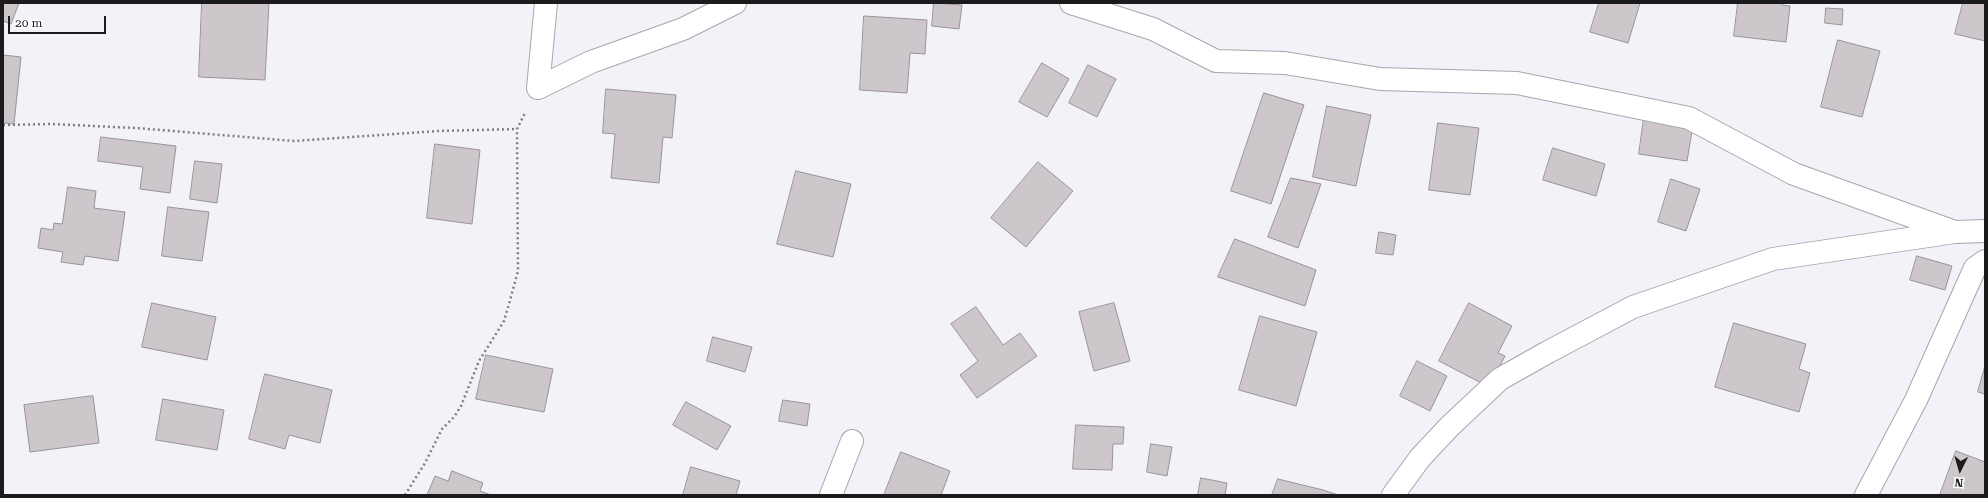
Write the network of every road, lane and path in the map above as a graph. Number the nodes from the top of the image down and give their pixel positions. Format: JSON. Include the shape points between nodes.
{"nodes":[{"id":1,"x":546,"y":3,"type":"edge"},
{"id":2,"x":735,"y":3,"type":"edge"},
{"id":3,"x":1071,"y":3,"type":"edge"},
{"id":4,"x":538,"y":88,"type":"junction"},
{"id":5,"x":3,"y":125,"type":"edge"},
{"id":6,"x":517,"y":129,"type":"junction"},
{"id":7,"x":1985,"y":231,"type":"edge"},
{"id":8,"x":1955,"y":232,"type":"junction"},
{"id":9,"x":1985,"y":261,"type":"edge"},
{"id":10,"x":852,"y":441,"type":"dead end"},
{"id":11,"x":405,"y":495,"type":"edge"},
{"id":12,"x":831,"y":495,"type":"edge"},
{"id":13,"x":1393,"y":495,"type":"edge"},
{"id":14,"x":1866,"y":495,"type":"edge"}],
"edges":[{"from":1,"to":4,"type":"street"},
{"from":2,"to":4,"type":"street","via":[[682,29],[591,62]]},
{"from":3,"to":8,"type":"street","via":[[1153,29],[1216,61],[1285,63],[1380,79],[1517,83],[1688,118],[1794,174]]},
{"from":4,"to":6,"type":"path"},
{"from":5,"to":6,"type":"path","via":[[51,124],[136,128],[294,141],[438,131]]},
{"from":6,"to":11,"type":"path","via":[[518,271],[509,304],[504,320],[479,361],[461,406],[442,429]]},
{"from":7,"to":8,"type":"street"},
{"from":8,"to":13,"type":"street","via":[[1773,259],[1633,307],[1500,379],[1449,427]]},
{"from":9,"to":14,"type":"street","via":[[1975,268],[1916,400]]},
{"from":10,"to":12,"type":"street"}]}
